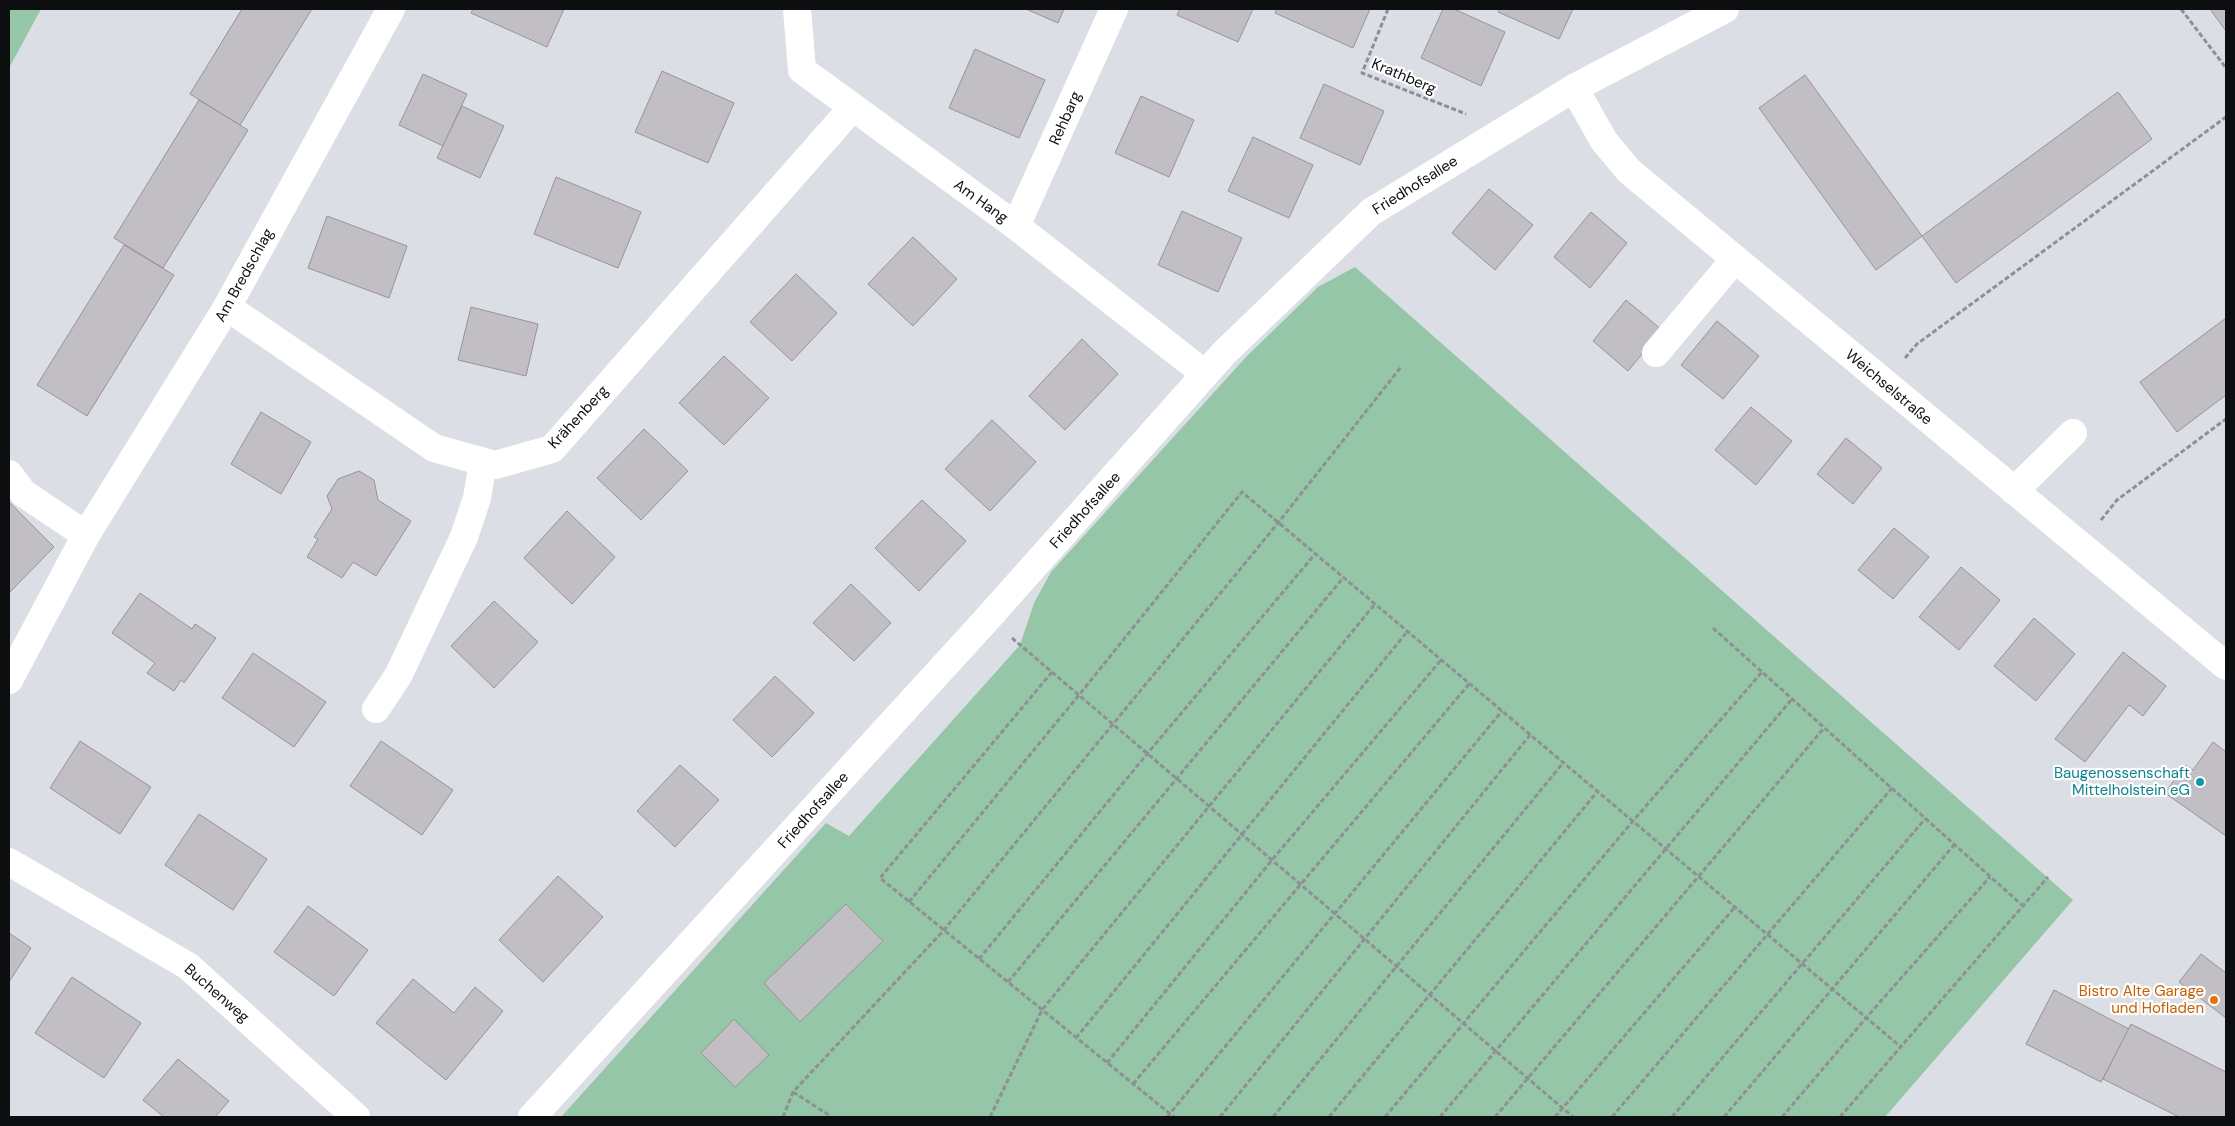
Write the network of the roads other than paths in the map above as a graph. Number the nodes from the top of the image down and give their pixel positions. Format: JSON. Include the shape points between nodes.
{"nodes":[{"id":1,"x":391,"y":9,"type":"edge"},
{"id":2,"x":797,"y":9,"type":"edge"},
{"id":3,"x":1114,"y":9,"type":"edge"},
{"id":4,"x":1725,"y":9,"type":"edge"},
{"id":5,"x":1574,"y":88,"type":"junction"},
{"id":6,"x":852,"y":108,"type":"junction"},
{"id":7,"x":1016,"y":226,"type":"junction"},
{"id":8,"x":1735,"y":259,"type":"junction"},
{"id":9,"x":227,"y":307,"type":"junction"},
{"id":10,"x":1656,"y":353,"type":"dead end"},
{"id":11,"x":1205,"y":374,"type":"junction"},
{"id":12,"x":2073,"y":433,"type":"dead end"},
{"id":13,"x":483,"y":462,"type":"junction"},
{"id":14,"x":9,"y":474,"type":"edge"},
{"id":15,"x":2014,"y":491,"type":"junction"},
{"id":16,"x":86,"y":535,"type":"junction"},
{"id":17,"x":2226,"y":666,"type":"edge"},
{"id":18,"x":9,"y":680,"type":"edge"},
{"id":19,"x":376,"y":709,"type":"dead end"},
{"id":20,"x":9,"y":862,"type":"edge"},
{"id":21,"x":356,"y":1117,"type":"edge"},
{"id":22,"x":532,"y":1117,"type":"edge"}],
"edges":[{"from":1,"to":9,"type":"street","name":"Am Bredschlag"},
{"from":2,"to":6,"type":"street","name":"Am Hang","via":[[802,70]]},
{"from":3,"to":7,"type":"street","name":"Rehbarg"},
{"from":4,"to":5,"type":"street","name":"Friedhofsallee"},
{"from":5,"to":8,"type":"street","name":"Weichselstraße","via":[[1604,141],[1629,171]]},
{"from":5,"to":11,"type":"street","name":"Friedhofsallee","via":[[1371,212]]},
{"from":6,"to":7,"type":"street","name":"Am Hang"},
{"from":6,"to":13,"type":"street","name":"Krähenberg","via":[[552,449],[495,465]]},
{"from":7,"to":11,"type":"street","name":"Am Hang"},
{"from":8,"to":10,"type":"street"},
{"from":8,"to":15,"type":"street","name":"Weichselstraße"},
{"from":9,"to":13,"type":"street","name":"Krähenberg","via":[[434,448]]},
{"from":9,"to":16,"type":"street","name":"Am Bredschlag"},
{"from":11,"to":22,"type":"street","name":"Friedhofsallee","via":[[988,618]]},
{"from":12,"to":15,"type":"street"},
{"from":13,"to":19,"type":"street","via":[[477,498],[464,537],[398,676]]},
{"from":14,"to":16,"type":"street","via":[[23,493]]},
{"from":15,"to":17,"type":"street","name":"Weichselstraße"},
{"from":16,"to":18,"type":"street","name":"Am Bredschlag"},
{"from":20,"to":21,"type":"street","name":"Buchenweg","via":[[188,966]]}]}
